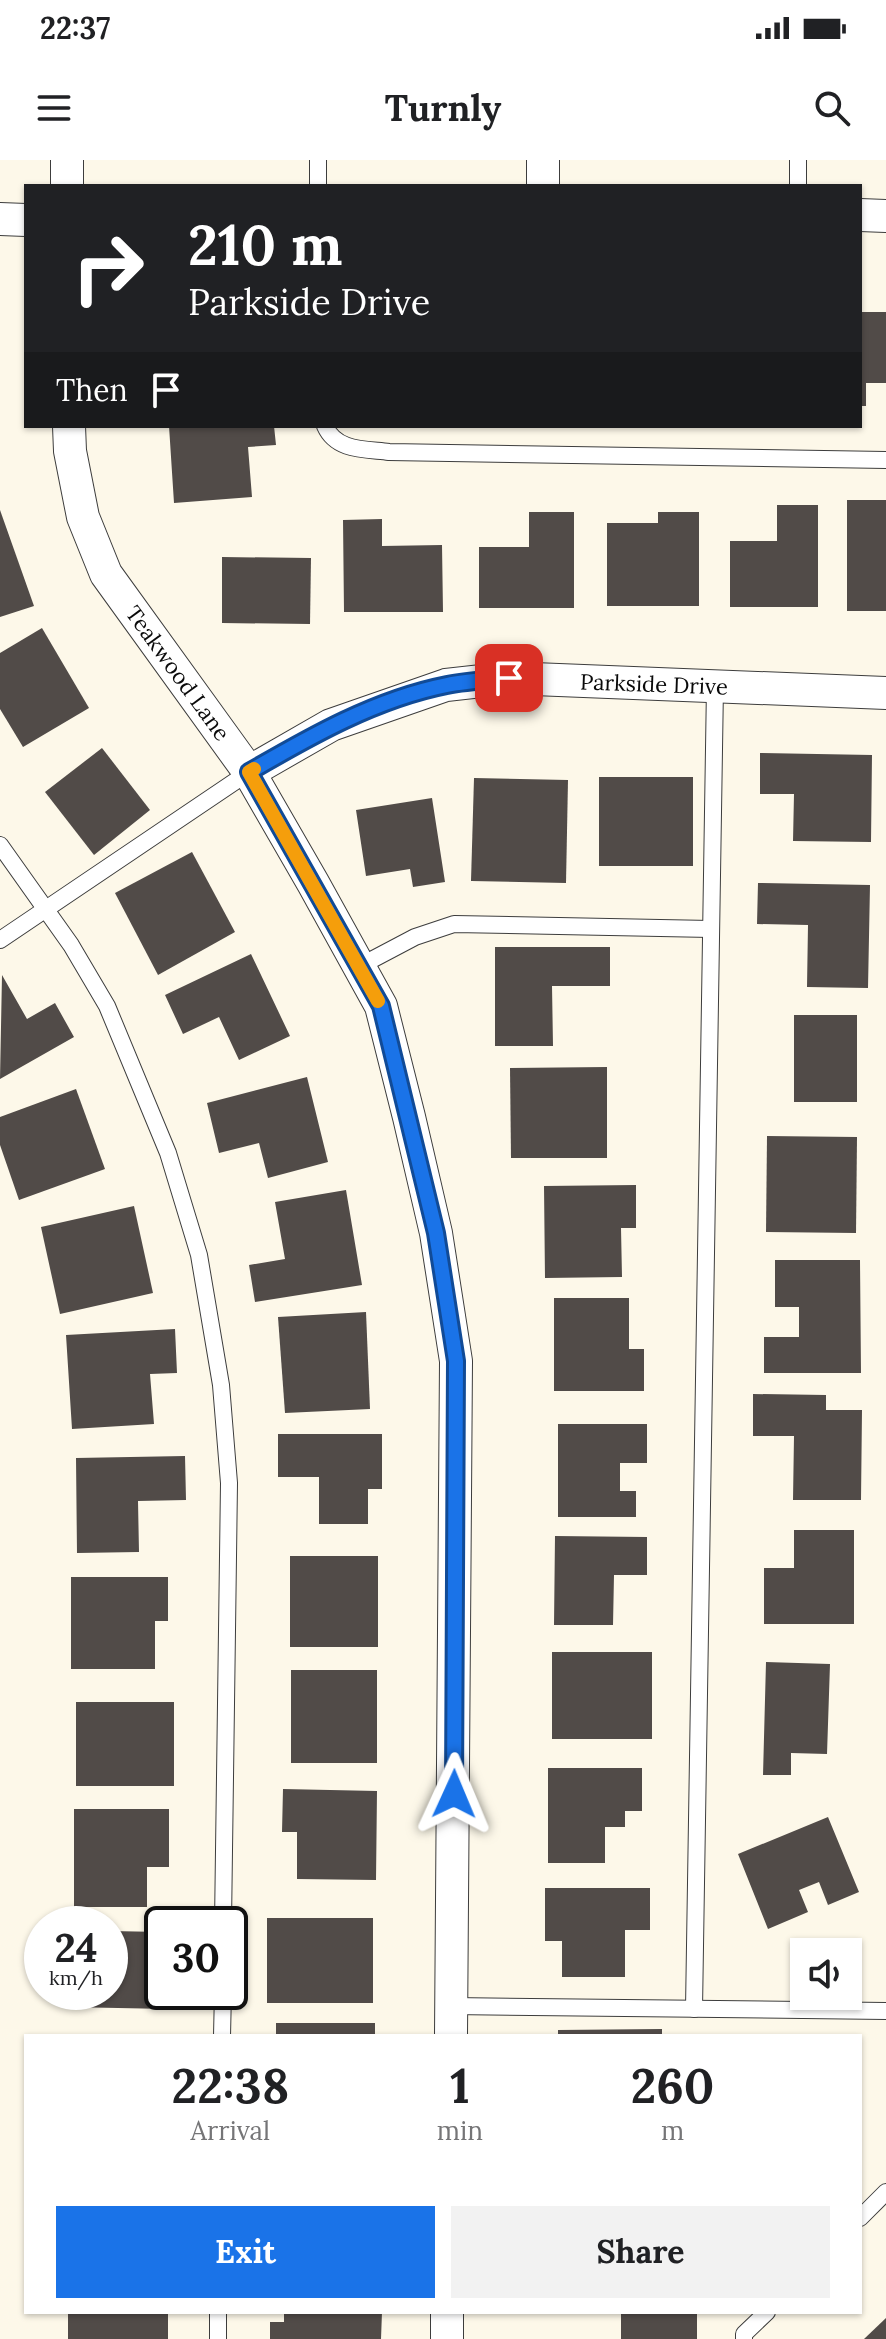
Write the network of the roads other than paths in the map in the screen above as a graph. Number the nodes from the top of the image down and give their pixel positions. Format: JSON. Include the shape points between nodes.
{"nodes":[{"id":1,"x":67,"y":160,"type":"edge"},
{"id":2,"x":318,"y":160,"type":"edge"},
{"id":3,"x":543,"y":160,"type":"edge"},
{"id":4,"x":798,"y":160,"type":"edge"},
{"id":5,"x":67,"y":184,"type":"edge"},
{"id":6,"x":318,"y":184,"type":"edge"},
{"id":7,"x":543,"y":184,"type":"edge"},
{"id":8,"x":798,"y":184,"type":"edge"},
{"id":9,"x":862,"y":215,"type":"edge"},
{"id":10,"x":886,"y":216,"type":"edge"},
{"id":11,"x":0,"y":219,"type":"edge"},
{"id":12,"x":24,"y":220,"type":"edge"},
{"id":13,"x":69,"y":428,"type":"edge"},
{"id":14,"x":326,"y":428,"type":"edge"},
{"id":15,"x":886,"y":460,"type":"edge"},
{"id":16,"x":715,"y":686,"type":"junction"},
{"id":17,"x":886,"y":693,"type":"edge"},
{"id":18,"x":249,"y":772,"type":"junction"},
{"id":19,"x":0,"y":845,"type":"edge"},
{"id":20,"x":45,"y":908,"type":"junction"},
{"id":21,"x":711,"y":929,"type":"junction"},
{"id":22,"x":0,"y":940,"type":"edge"},
{"id":23,"x":360,"y":966,"type":"junction"},
{"id":24,"x":223,"y":1906,"type":"edge"},
{"id":25,"x":694,"y":2009,"type":"junction"},
{"id":26,"x":223,"y":2010,"type":"edge"},
{"id":27,"x":886,"y":2011,"type":"edge"},
{"id":28,"x":451,"y":2021,"type":"edge"},
{"id":29,"x":222,"y":2034,"type":"edge"},
{"id":30,"x":886,"y":2192,"type":"edge"},
{"id":31,"x":862,"y":2216,"type":"edge"},
{"id":32,"x":218,"y":2314,"type":"edge"},
{"id":33,"x":447,"y":2314,"type":"edge"},
{"id":34,"x":765,"y":2314,"type":"edge"},
{"id":35,"x":218,"y":2339,"type":"edge"},
{"id":36,"x":447,"y":2339,"type":"edge"},
{"id":37,"x":744,"y":2339,"type":"edge"}],
"edges":[{"from":1,"to":5,"type":"street"},
{"from":2,"to":6,"type":"lane"},
{"from":3,"to":7,"type":"street"},
{"from":4,"to":8,"type":"lane"},
{"from":9,"to":10,"type":"street"},
{"from":11,"to":12,"type":"street"},
{"from":13,"to":18,"type":"street","name":"Teakwood Lane","via":[[83,517],[106,574]]},
{"from":14,"to":15,"type":"lane","via":[[331,439],[348,447],[389,452]]},
{"from":16,"to":17,"type":"street","name":"Parkside Drive"},
{"from":16,"to":18,"type":"street","name":"Parkside Drive","via":[[509,678],[446,685],[331,725]]},
{"from":16,"to":21,"type":"lane"},
{"from":18,"to":20,"type":"lane"},
{"from":18,"to":23,"type":"street","name":"Teakwood Lane"},
{"from":19,"to":20,"type":"lane"},
{"from":20,"to":22,"type":"lane"},
{"from":20,"to":24,"type":"lane","via":[[107,1006],[168,1153],[199,1255],[210,1314],[229,1483]]},
{"from":21,"to":23,"type":"lane","via":[[454,924],[415,937]]},
{"from":21,"to":25,"type":"lane"},
{"from":23,"to":28,"type":"street","name":"Teakwood Lane","via":[[381,1006],[409,1117],[436,1233],[456,1361]]},
{"from":25,"to":27,"type":"lane"},
{"from":25,"to":28,"type":"lane"},
{"from":26,"to":29,"type":"lane"},
{"from":30,"to":31,"type":"lane"},
{"from":32,"to":35,"type":"lane"},
{"from":33,"to":36,"type":"street"},
{"from":34,"to":37,"type":"lane"}]}
